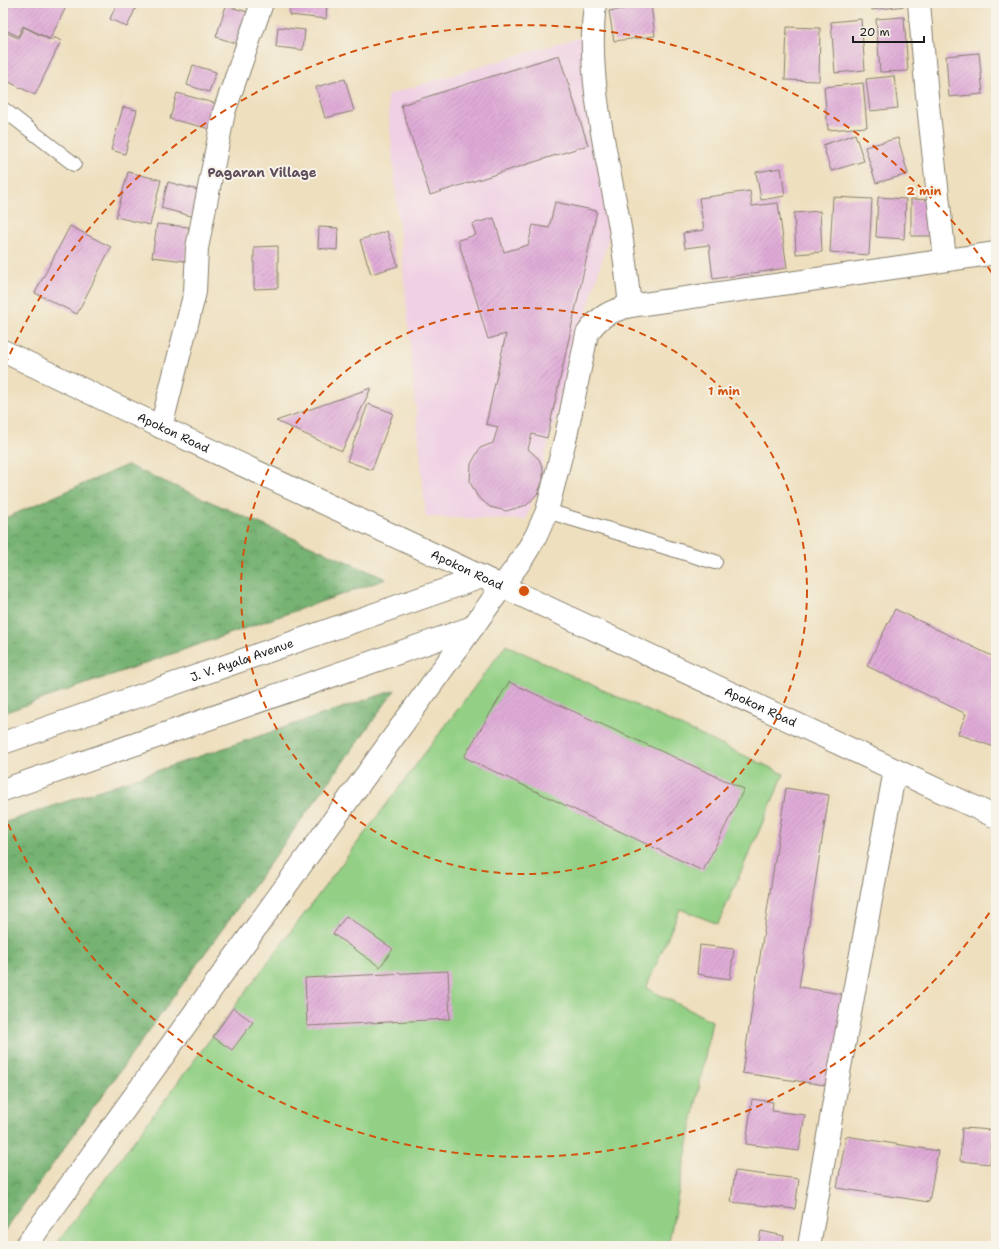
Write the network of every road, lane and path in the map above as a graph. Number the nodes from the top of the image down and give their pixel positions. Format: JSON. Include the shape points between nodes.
{"nodes":[{"id":1,"x":262,"y":3,"type":"edge"},
{"id":2,"x":595,"y":3,"type":"edge"},
{"id":3,"x":919,"y":3,"type":"edge"},
{"id":4,"x":3,"y":109,"type":"edge"},
{"id":5,"x":74,"y":164,"type":"dead end"},
{"id":6,"x":996,"y":253,"type":"edge"},
{"id":7,"x":945,"y":259,"type":"junction"},
{"id":8,"x":630,"y":306,"type":"junction"},
{"id":9,"x":3,"y":352,"type":"edge"},
{"id":10,"x":160,"y":427,"type":"junction"},
{"id":11,"x":547,"y":511,"type":"junction"},
{"id":12,"x":715,"y":562,"type":"dead end"},
{"id":13,"x":482,"y":577,"type":"junction"},
{"id":14,"x":502,"y":586,"type":"junction"},
{"id":15,"x":473,"y":627,"type":"junction"},
{"id":16,"x":3,"y":743,"type":"edge"},
{"id":17,"x":895,"y":770,"type":"junction"},
{"id":18,"x":3,"y":790,"type":"edge"},
{"id":19,"x":996,"y":817,"type":"edge"},
{"id":20,"x":26,"y":1246,"type":"edge"},
{"id":21,"x":809,"y":1246,"type":"edge"}],
"edges":[{"from":1,"to":10,"type":"main road","via":[[224,112],[197,248],[195,292]]},
{"from":2,"to":8,"type":"main road","via":[[593,43],[596,79],[607,160],[625,253]]},
{"from":3,"to":7,"type":"main road"},
{"from":4,"to":5,"type":"lane"},
{"from":6,"to":7,"type":"main road"},
{"from":7,"to":8,"type":"main road"},
{"from":8,"to":11,"type":"main road","via":[[602,316],[587,334],[566,436]]},
{"from":9,"to":10,"type":"main road","name":"Apokon Road"},
{"from":10,"to":13,"type":"main road","name":"Apokon Road"},
{"from":11,"to":12,"type":"lane"},
{"from":11,"to":14,"type":"main road","via":[[536,536]]},
{"from":13,"to":14,"type":"main road","name":"Apokon Road"},
{"from":13,"to":16,"type":"main road","name":"J. V. Ayala Avenue"},
{"from":14,"to":15,"type":"main road"},
{"from":14,"to":17,"type":"main road","name":"Apokon Road"},
{"from":15,"to":18,"type":"main road"},
{"from":15,"to":20,"type":"main road"},
{"from":17,"to":19,"type":"main road","name":"Apokon Road"},
{"from":17,"to":21,"type":"main road"}]}
